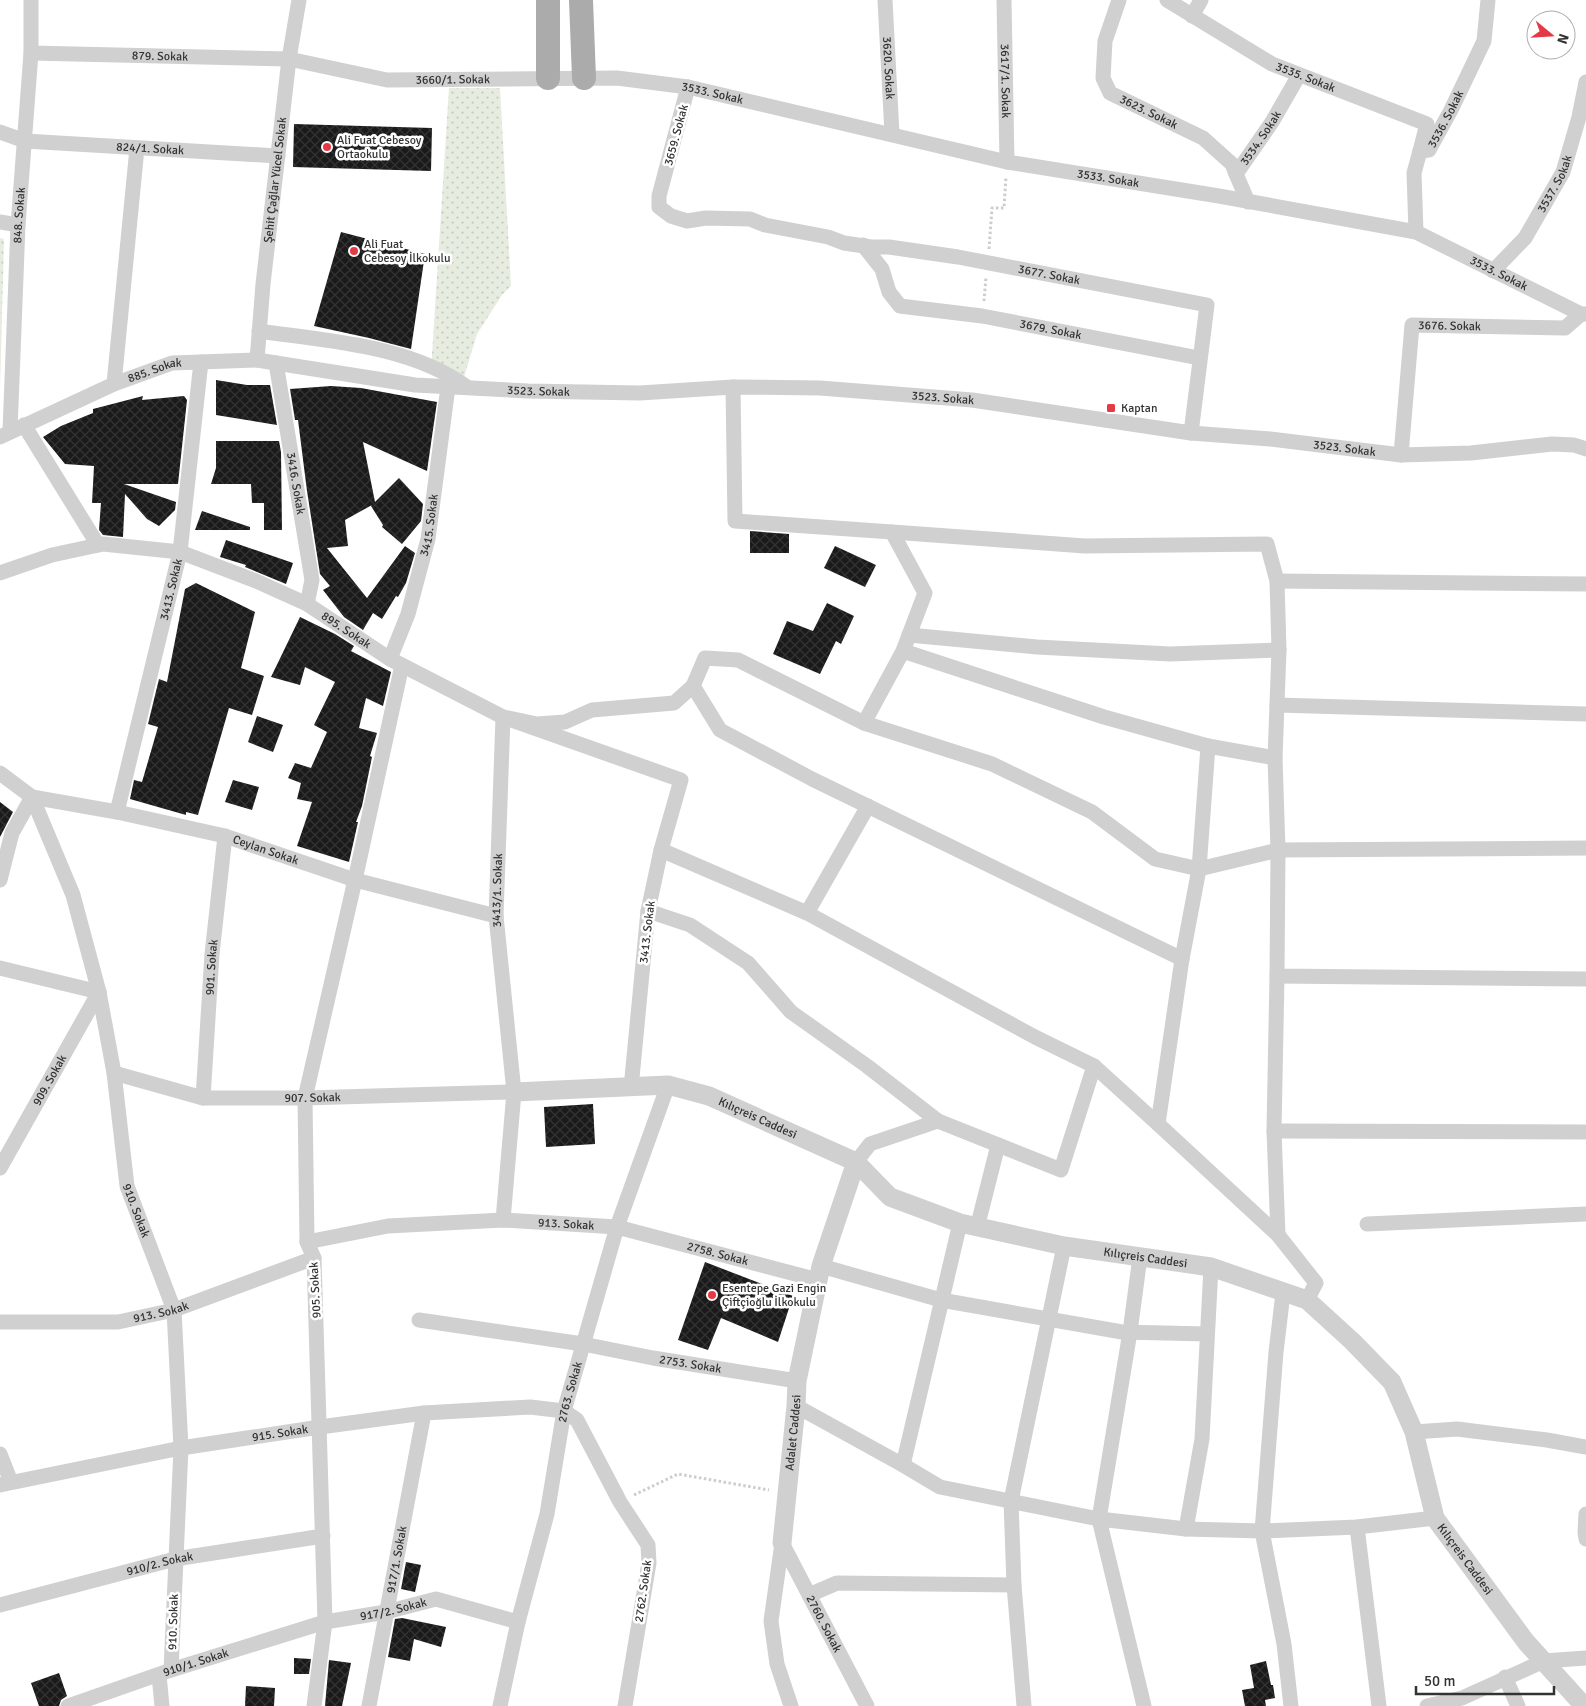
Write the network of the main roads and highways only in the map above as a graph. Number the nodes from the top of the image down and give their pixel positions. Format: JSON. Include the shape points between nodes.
{"nodes":[{"id":1,"x":548,"y":0,"type":"edge"},
{"id":2,"x":581,"y":0,"type":"edge"},
{"id":3,"x":548,"y":78,"type":"road end"},
{"id":4,"x":584,"y":78,"type":"road end"}],
"edges":[{"from":1,"to":3,"type":"main road"},
{"from":2,"to":4,"type":"main road"}]}
